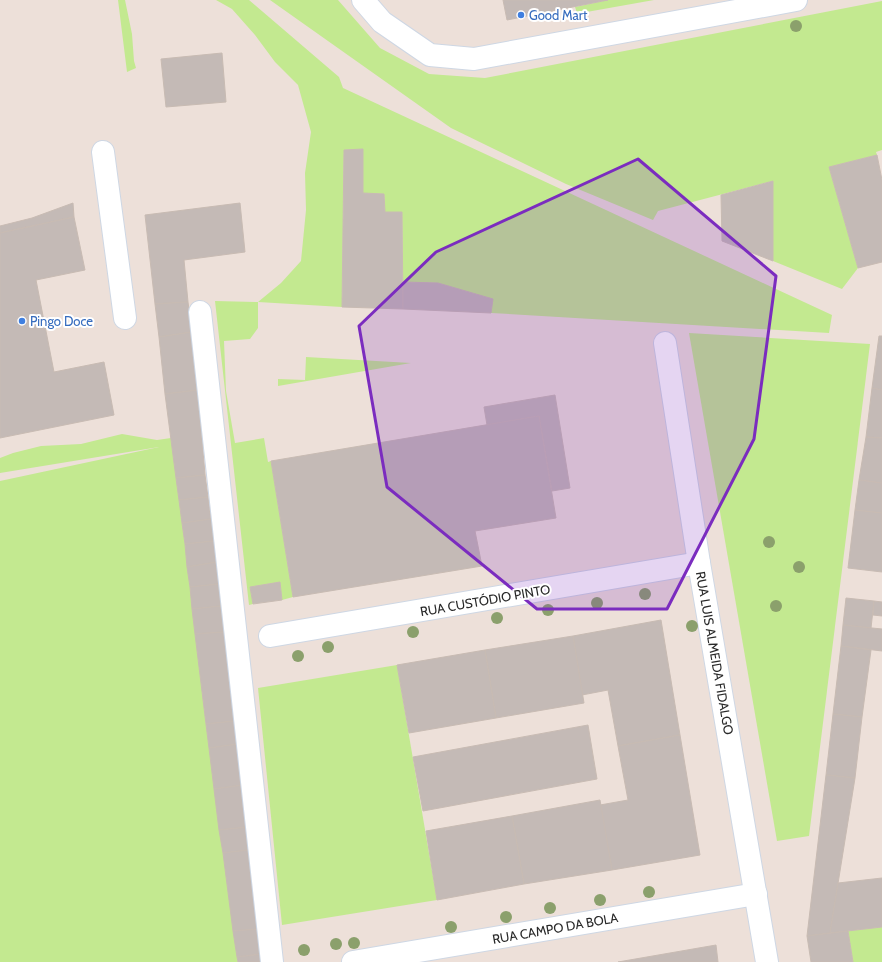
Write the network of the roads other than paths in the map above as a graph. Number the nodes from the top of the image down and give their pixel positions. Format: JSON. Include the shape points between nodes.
{"nodes":[{"id":1,"x":363,"y":0,"type":"edge"},
{"id":2,"x":796,"y":0,"type":"edge"},
{"id":3,"x":103,"y":152,"type":"dead end"},
{"id":4,"x":200,"y":312,"type":"dead end"},
{"id":5,"x":125,"y":318,"type":"dead end"},
{"id":6,"x":665,"y":343,"type":"dead end"},
{"id":7,"x":699,"y":563,"type":"junction"},
{"id":8,"x":270,"y":636,"type":"dead end"},
{"id":9,"x":756,"y":894,"type":"junction"},
{"id":10,"x":272,"y":962,"type":"edge"},
{"id":11,"x":353,"y":962,"type":"edge"},
{"id":12,"x":767,"y":962,"type":"edge"}],
"edges":[{"from":1,"to":2,"type":"street","via":[[382,22],[430,56],[474,59]]},
{"from":3,"to":5,"type":"street"},
{"from":4,"to":10,"type":"street"},
{"from":6,"to":7,"type":"street","name":"RUA LUIS ALMEIDA FIDALGO"},
{"from":7,"to":8,"type":"street","name":"RUA CUSTÓDIO PINTO"},
{"from":7,"to":9,"type":"street","name":"RUA LUIS ALMEIDA FIDALGO"},
{"from":9,"to":11,"type":"street","name":"RUA CAMPO DA BOLA"},
{"from":9,"to":12,"type":"street","name":"RUA LUIS ALMEIDA FIDALGO"}]}
